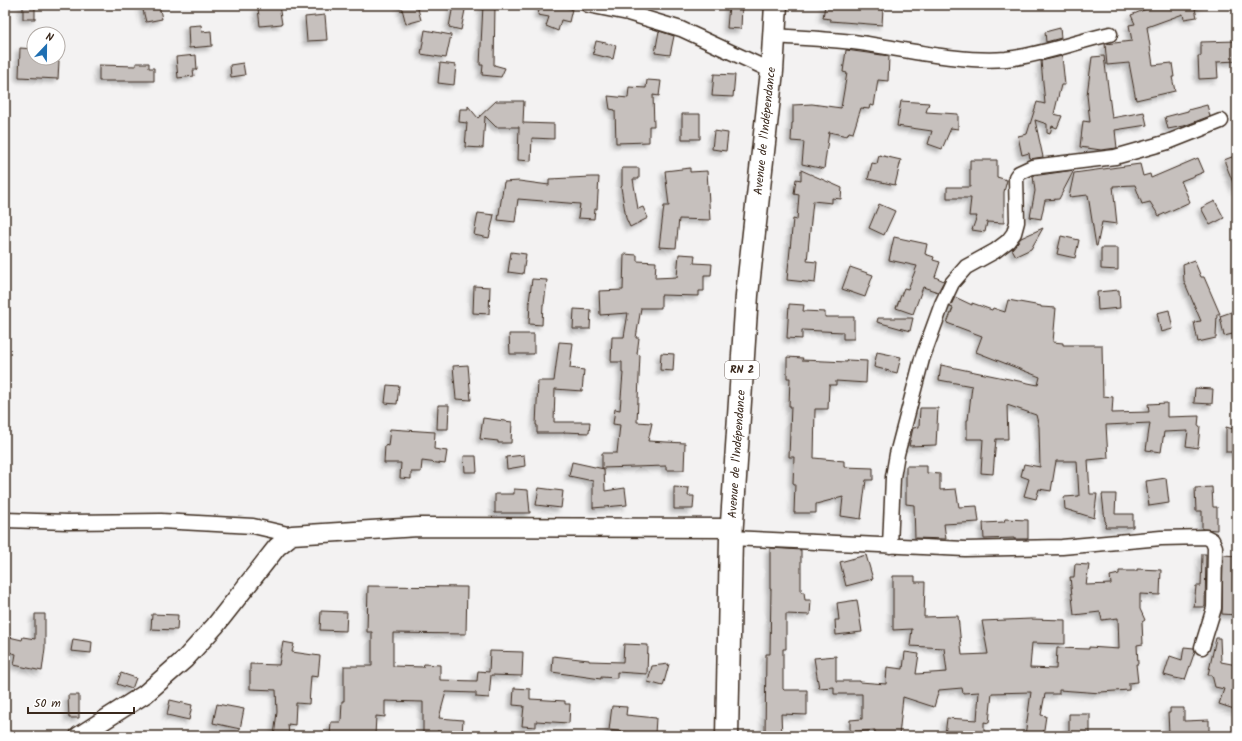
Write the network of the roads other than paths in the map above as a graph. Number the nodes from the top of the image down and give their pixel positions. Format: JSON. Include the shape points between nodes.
{"nodes":[{"id":1,"x":588,"y":5,"type":"edge"},
{"id":2,"x":776,"y":5,"type":"edge"},
{"id":3,"x":1110,"y":34,"type":"dead end"},
{"id":4,"x":774,"y":36,"type":"junction"},
{"id":5,"x":772,"y":70,"type":"junction"},
{"id":6,"x":1221,"y":121,"type":"dead end"},
{"id":7,"x":5,"y":520,"type":"edge"},
{"id":8,"x":731,"y":533,"type":"junction"},
{"id":9,"x":292,"y":535,"type":"junction"},
{"id":10,"x":890,"y":546,"type":"junction"},
{"id":11,"x":1202,"y":647,"type":"dead end"},
{"id":12,"x":79,"y":736,"type":"edge"},
{"id":13,"x":727,"y":736,"type":"edge"}],
"edges":[{"from":1,"to":5,"type":"street","via":[[628,13],[681,29]]},
{"from":2,"to":4,"type":"main road","name":"Avenue de l'Indépendance","number":"RN 2"},
{"from":3,"to":4,"type":"street","via":[[1057,49],[1014,57],[975,59],[852,42]]},
{"from":4,"to":5,"type":"main road","name":"Avenue de l'Indépendance","number":"RN 2"},
{"from":5,"to":8,"type":"main road","name":"Avenue de l'Indépendance","number":"RN 2","via":[[748,295]]},
{"from":6,"to":10,"type":"street","via":[[1168,142],[1115,157],[1032,167],[1019,173],[1016,177],[1017,222],[1014,233],[994,251],[966,267],[952,283],[922,358],[893,477]]},
{"from":7,"to":9,"type":"street","via":[[161,521],[253,526]]},
{"from":8,"to":9,"type":"street","via":[[418,527]]},
{"from":8,"to":10,"type":"street"},
{"from":8,"to":13,"type":"main road","name":"Avenue de l'Indépendance","number":"RN 2"},
{"from":9,"to":12,"type":"street","via":[[277,546],[215,626],[185,659],[146,694]]},
{"from":10,"to":11,"type":"street","via":[[965,549],[1055,547],[1161,538],[1206,538],[1212,540],[1215,547],[1214,608]]}]}
